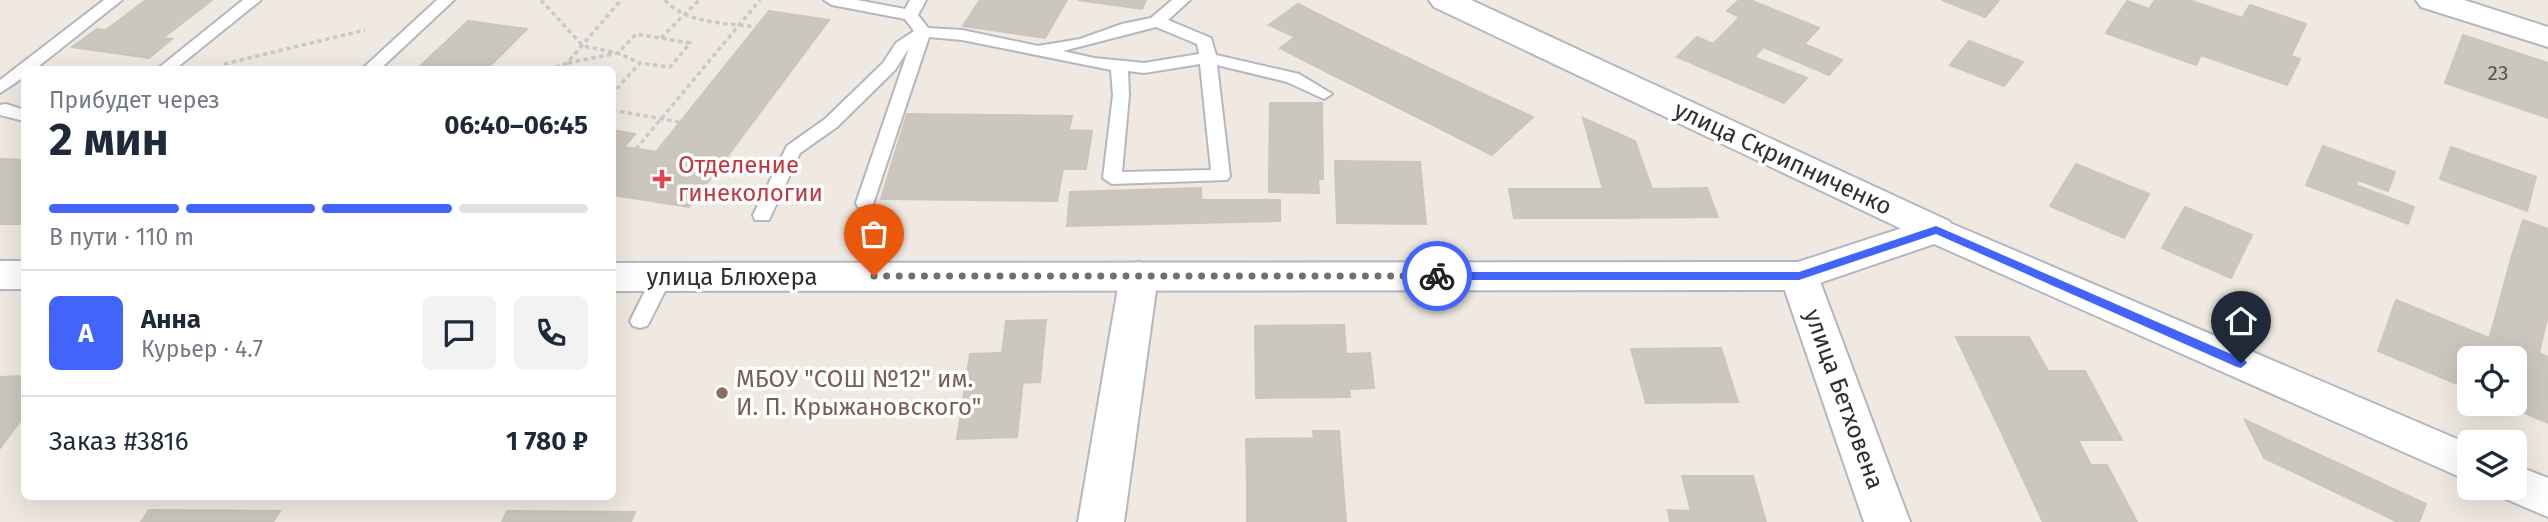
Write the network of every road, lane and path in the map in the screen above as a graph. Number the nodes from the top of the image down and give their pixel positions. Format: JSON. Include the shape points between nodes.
{"nodes":[{"id":1,"x":114,"y":0,"type":"edge"},
{"id":2,"x":253,"y":0,"type":"edge"},
{"id":3,"x":446,"y":0,"type":"edge"},
{"id":4,"x":541,"y":0,"type":"edge"},
{"id":5,"x":621,"y":0,"type":"edge"},
{"id":6,"x":665,"y":0,"type":"edge"},
{"id":7,"x":699,"y":0,"type":"edge"},
{"id":8,"x":760,"y":0,"type":"edge"},
{"id":9,"x":832,"y":0,"type":"edge"},
{"id":10,"x":1182,"y":0,"type":"edge"},
{"id":11,"x":1445,"y":0,"type":"edge"},
{"id":12,"x":2432,"y":0,"type":"edge"},
{"id":13,"x":914,"y":7,"type":"edge"},
{"id":14,"x":684,"y":15,"type":"junction"},
{"id":15,"x":1156,"y":22,"type":"junction"},
{"id":16,"x":740,"y":24,"type":"junction"},
{"id":17,"x":756,"y":27,"type":"dead end"},
{"id":18,"x":372,"y":28,"type":"dead end"},
{"id":19,"x":923,"y":32,"type":"junction"},
{"id":20,"x":2548,"y":37,"type":"edge"},
{"id":21,"x":661,"y":38,"type":"junction"},
{"id":22,"x":583,"y":46,"type":"junction"},
{"id":23,"x":1038,"y":51,"type":"junction"},
{"id":24,"x":618,"y":52,"type":"junction"},
{"id":25,"x":1208,"y":58,"type":"junction"},
{"id":26,"x":567,"y":63,"type":"junction"},
{"id":27,"x":640,"y":64,"type":"junction"},
{"id":28,"x":220,"y":65,"type":"dead end"},
{"id":29,"x":28,"y":66,"type":"edge"},
{"id":30,"x":169,"y":66,"type":"edge"},
{"id":31,"x":373,"y":66,"type":"edge"},
{"id":32,"x":559,"y":66,"type":"edge"},
{"id":33,"x":568,"y":66,"type":"edge"},
{"id":34,"x":1119,"y":66,"type":"junction"},
{"id":35,"x":21,"y":72,"type":"edge"},
{"id":36,"x":0,"y":88,"type":"edge"},
{"id":37,"x":616,"y":90,"type":"edge"},
{"id":38,"x":1324,"y":94,"type":"dead end"},
{"id":39,"x":0,"y":110,"type":"edge"},
{"id":40,"x":616,"y":111,"type":"edge"},
{"id":41,"x":21,"y":115,"type":"edge"},
{"id":42,"x":661,"y":119,"type":"junction"},
{"id":43,"x":679,"y":122,"type":"dead end"},
{"id":44,"x":636,"y":149,"type":"dead end"},
{"id":45,"x":865,"y":203,"type":"dead end"},
{"id":46,"x":762,"y":215,"type":"dead end"},
{"id":47,"x":1936,"y":230,"type":"junction"},
{"id":48,"x":0,"y":275,"type":"edge"},
{"id":49,"x":21,"y":275,"type":"edge"},
{"id":50,"x":1139,"y":276,"type":"junction"},
{"id":51,"x":1799,"y":276,"type":"junction"},
{"id":52,"x":616,"y":277,"type":"edge"},
{"id":53,"x":662,"y":277,"type":"junction"},
{"id":54,"x":639,"y":321,"type":"dead end"},
{"id":55,"x":2457,"y":458,"type":"edge"},
{"id":56,"x":2527,"y":488,"type":"edge"},
{"id":57,"x":2548,"y":498,"type":"edge"},
{"id":58,"x":1101,"y":522,"type":"edge"},
{"id":59,"x":1887,"y":522,"type":"edge"}],
"edges":[{"from":1,"to":29,"type":"lane"},
{"from":2,"to":30,"type":"lane"},
{"from":3,"to":31,"type":"lane"},
{"from":4,"to":22,"type":"path"},
{"from":5,"to":22,"type":"path"},
{"from":6,"to":14,"type":"path"},
{"from":7,"to":14,"type":"path"},
{"from":8,"to":16,"type":"path"},
{"from":9,"to":13,"type":"lane"},
{"from":10,"to":15,"type":"lane"},
{"from":11,"to":47,"type":"street","name":"улица Скрипниченко"},
{"from":12,"to":20,"type":"street"},
{"from":13,"to":19,"type":"lane"},
{"from":14,"to":16,"type":"path"},
{"from":14,"to":21,"type":"path"},
{"from":15,"to":23,"type":"lane"},
{"from":15,"to":25,"type":"lane","via":[[1205,41]]},
{"from":16,"to":17,"type":"path"},
{"from":16,"to":42,"type":"path"},
{"from":18,"to":28,"type":"path"},
{"from":19,"to":23,"type":"lane"},
{"from":19,"to":45,"type":"lane"},
{"from":19,"to":46,"type":"lane","via":[[902,46],[889,66],[831,123],[793,150]]},
{"from":21,"to":24,"type":"path","via":[[636,33]]},
{"from":21,"to":27,"type":"path","via":[[690,43],[670,67]]},
{"from":22,"to":24,"type":"path"},
{"from":22,"to":26,"type":"path"},
{"from":23,"to":34,"type":"lane"},
{"from":24,"to":26,"type":"path"},
{"from":24,"to":27,"type":"path"},
{"from":25,"to":34,"type":"lane","via":[[1144,68]]},
{"from":25,"to":34,"type":"lane","via":[[1221,176],[1112,178],[1121,95]]},
{"from":25,"to":38,"type":"lane","via":[[1293,78]]},
{"from":26,"to":32,"type":"path"},
{"from":26,"to":33,"type":"path"},
{"from":27,"to":37,"type":"path"},
{"from":35,"to":36,"type":"lane"},
{"from":39,"to":41,"type":"lane"},
{"from":40,"to":42,"type":"path"},
{"from":42,"to":43,"type":"path"},
{"from":42,"to":44,"type":"path"},
{"from":47,"to":51,"type":"street","name":"улица Блюхера"},
{"from":47,"to":55,"type":"street","name":"улица Скрипниченко"},
{"from":48,"to":49,"type":"street"},
{"from":50,"to":51,"type":"street","name":"улица Блюхера"},
{"from":50,"to":53,"type":"street","name":"улица Блюхера"},
{"from":50,"to":58,"type":"street"},
{"from":51,"to":59,"type":"street","name":"улица Бетховена"},
{"from":52,"to":53,"type":"street","name":"улица Блюхера"},
{"from":53,"to":54,"type":"lane"},
{"from":56,"to":57,"type":"street"}]}
